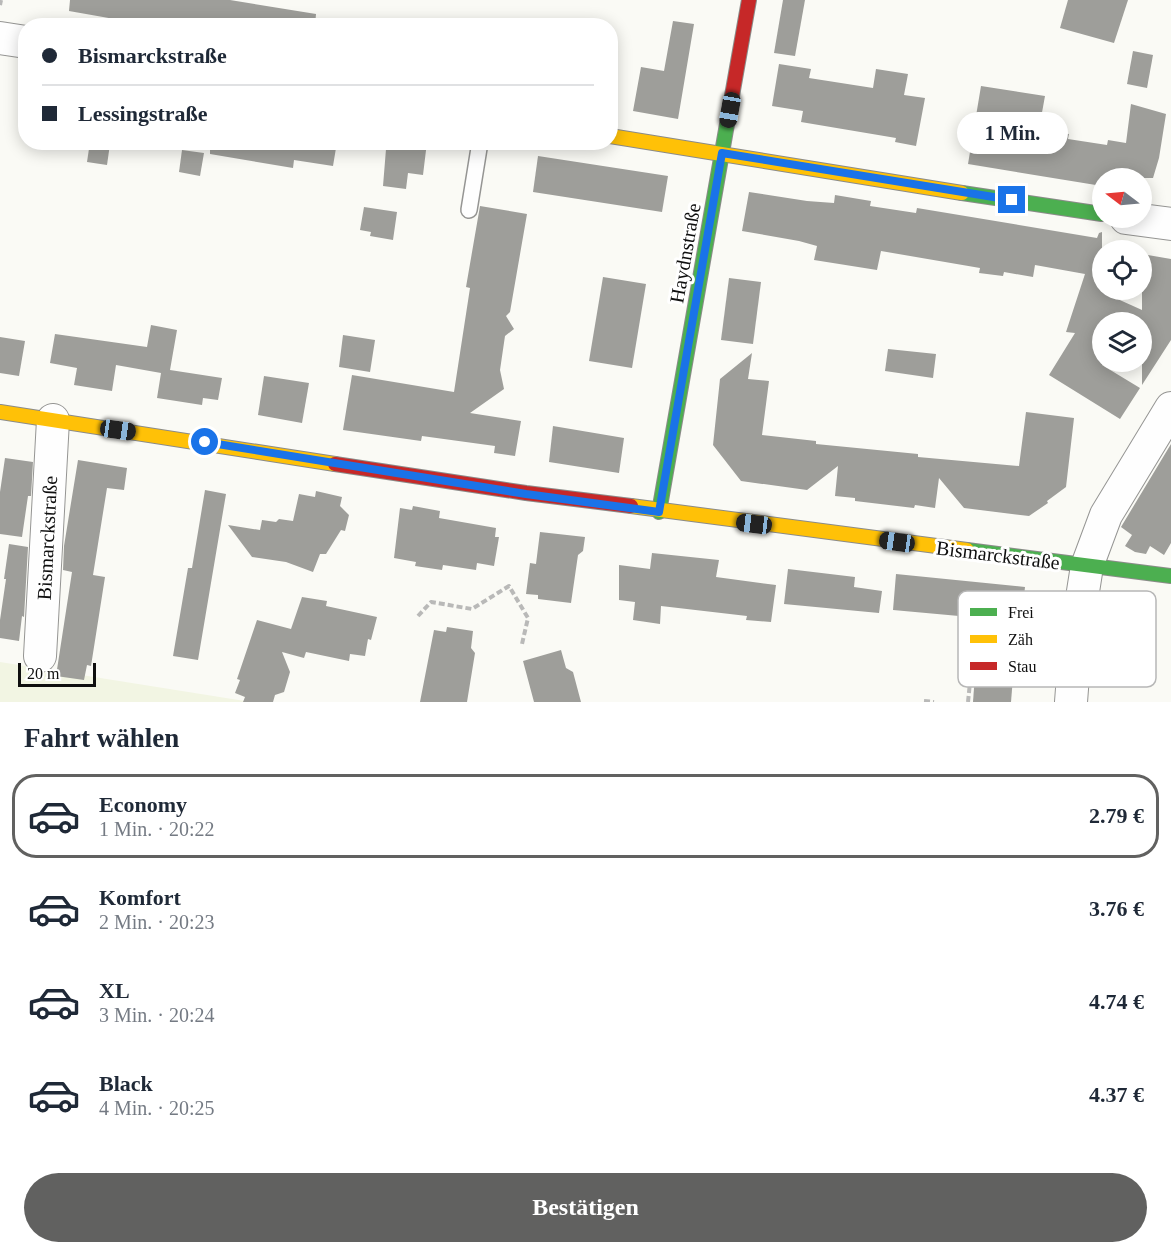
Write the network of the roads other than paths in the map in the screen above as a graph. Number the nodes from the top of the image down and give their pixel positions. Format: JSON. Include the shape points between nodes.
{"nodes":[{"id":1,"x":749,"y":0,"type":"edge"},
{"id":2,"x":0,"y":38,"type":"edge"},
{"id":3,"x":18,"y":41,"type":"edge"},
{"id":4,"x":618,"y":137,"type":"edge"},
{"id":5,"x":479,"y":150,"type":"edge"},
{"id":6,"x":722,"y":153,"type":"junction"},
{"id":7,"x":469,"y":210,"type":"dead end"},
{"id":8,"x":1092,"y":212,"type":"edge"},
{"id":9,"x":1152,"y":221,"type":"edge"},
{"id":10,"x":1171,"y":224,"type":"edge"},
{"id":11,"x":1171,"y":408,"type":"edge"},
{"id":12,"x":0,"y":412,"type":"edge"},
{"id":13,"x":53,"y":420,"type":"junction"},
{"id":14,"x":659,"y":512,"type":"junction"},
{"id":15,"x":1087,"y":566,"type":"junction"},
{"id":16,"x":1171,"y":576,"type":"edge"},
{"id":17,"x":1083,"y":591,"type":"edge"},
{"id":18,"x":40,"y":656,"type":"dead end"}],
"edges":[{"from":1,"to":6,"type":"street","name":"Haydnstraße"},
{"from":2,"to":3,"type":"street"},
{"from":4,"to":6,"type":"street"},
{"from":5,"to":7,"type":"lane"},
{"from":6,"to":8,"type":"street"},
{"from":6,"to":14,"type":"street","name":"Haydnstraße"},
{"from":9,"to":10,"type":"street"},
{"from":11,"to":15,"type":"street","via":[[1106,515]]},
{"from":12,"to":13,"type":"street","name":"Bismarckstraße"},
{"from":13,"to":14,"type":"street","name":"Bismarckstraße"},
{"from":13,"to":18,"type":"street","name":"Bismarckstraße"},
{"from":14,"to":15,"type":"street","name":"Bismarckstraße"},
{"from":15,"to":16,"type":"street","name":"Bismarckstraße"},
{"from":15,"to":17,"type":"street"}]}
